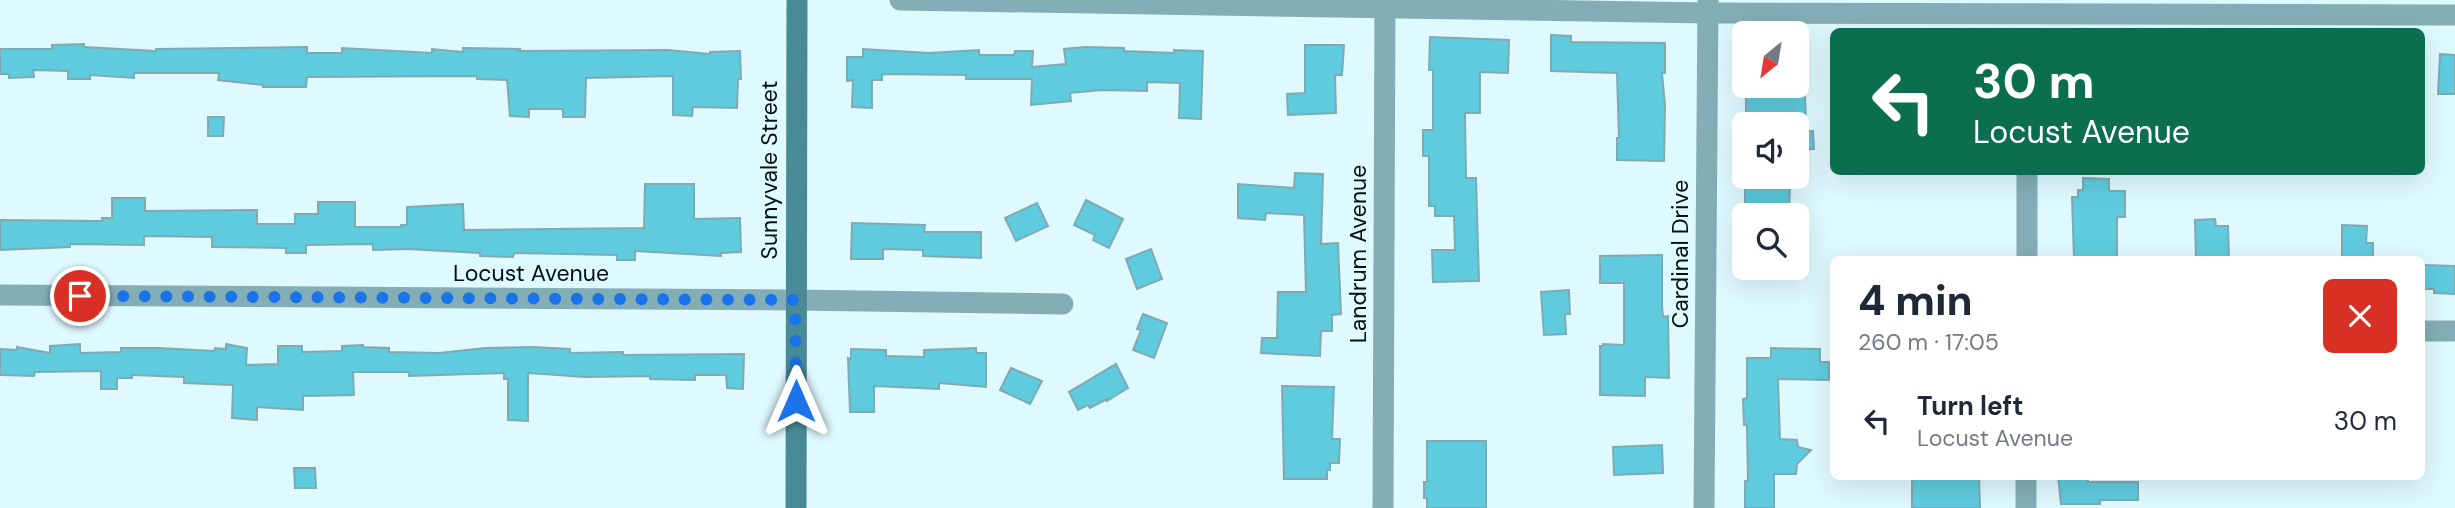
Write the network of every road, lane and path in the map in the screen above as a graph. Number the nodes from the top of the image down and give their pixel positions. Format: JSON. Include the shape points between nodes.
{"nodes":[{"id":1,"x":797,"y":0,"type":"edge"},
{"id":2,"x":900,"y":0,"type":"edge"},
{"id":3,"x":1385,"y":4,"type":"edge"},
{"id":4,"x":1708,"y":6,"type":"edge"},
{"id":5,"x":2027,"y":15,"type":"edge"},
{"id":6,"x":2455,"y":15,"type":"edge"},
{"id":7,"x":2027,"y":175,"type":"edge"},
{"id":8,"x":2027,"y":256,"type":"edge"},
{"id":9,"x":0,"y":295,"type":"edge"},
{"id":10,"x":795,"y":300,"type":"junction"},
{"id":11,"x":1063,"y":304,"type":"dead end"},
{"id":12,"x":2425,"y":331,"type":"edge"},
{"id":13,"x":2455,"y":331,"type":"edge"},
{"id":14,"x":2026,"y":480,"type":"edge"},
{"id":15,"x":796,"y":508,"type":"edge"},
{"id":16,"x":1383,"y":508,"type":"edge"},
{"id":17,"x":1704,"y":508,"type":"edge"},
{"id":18,"x":2026,"y":508,"type":"edge"}],
"edges":[{"from":1,"to":10,"type":"street","name":"Sunnyvale Street"},
{"from":2,"to":3,"type":"street"},
{"from":3,"to":4,"type":"street"},
{"from":3,"to":16,"type":"street","name":"Landrum Avenue"},
{"from":4,"to":5,"type":"street"},
{"from":4,"to":17,"type":"street","name":"Cardinal Drive"},
{"from":5,"to":6,"type":"street"},
{"from":7,"to":8,"type":"street"},
{"from":9,"to":10,"type":"street","name":"Locust Avenue"},
{"from":10,"to":11,"type":"street","name":"Locust Avenue"},
{"from":10,"to":15,"type":"street","name":"Sunnyvale Street"},
{"from":12,"to":13,"type":"street"},
{"from":14,"to":18,"type":"street"}]}
